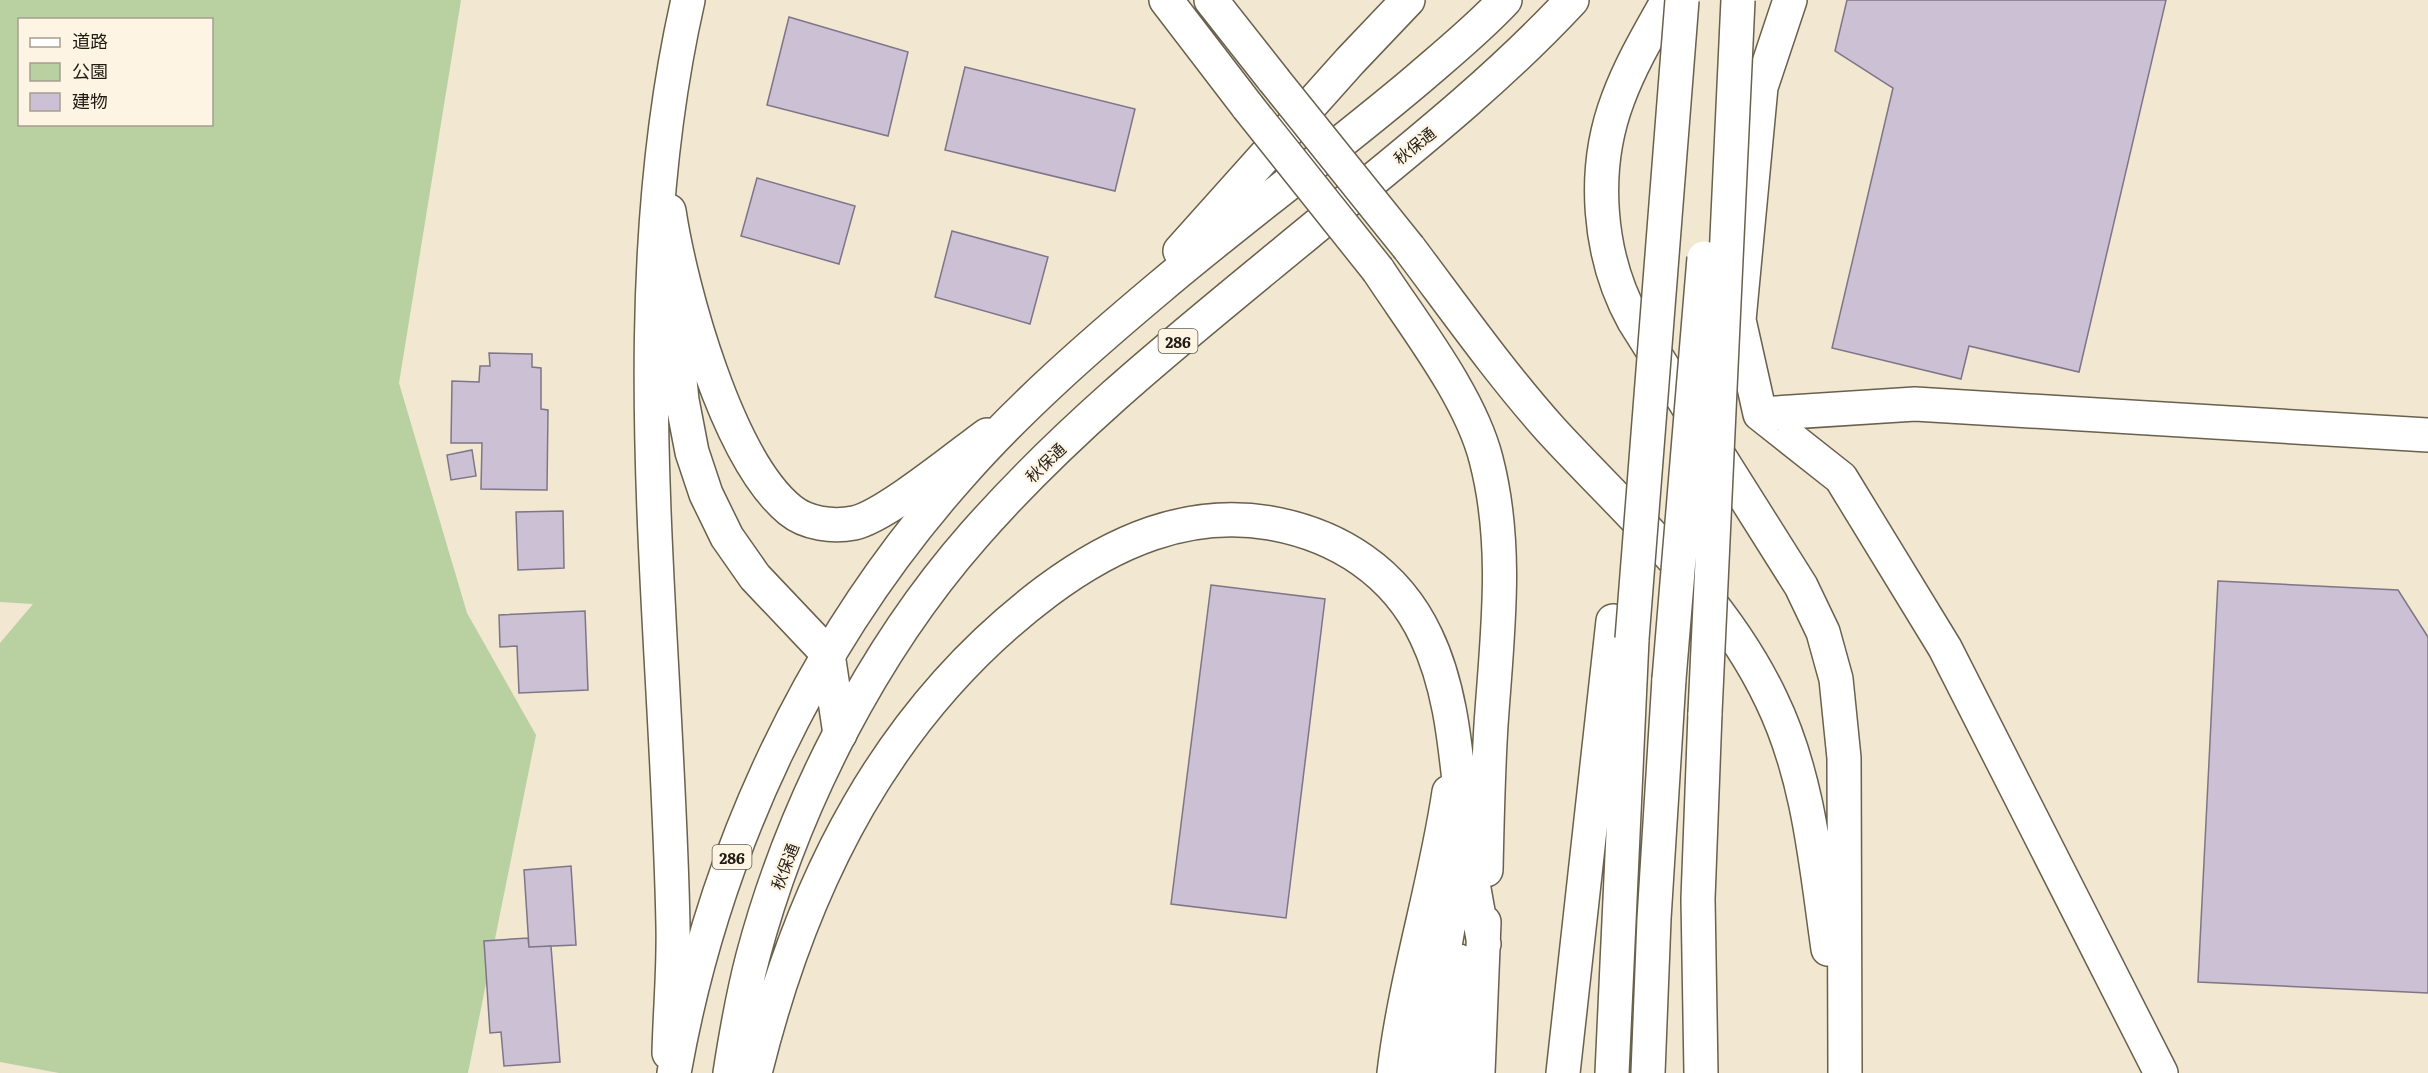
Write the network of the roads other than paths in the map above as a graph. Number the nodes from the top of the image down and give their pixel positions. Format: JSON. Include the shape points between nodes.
{"nodes":[{"id":1,"x":688,"y":0,"type":"edge"},
{"id":2,"x":1166,"y":0,"type":"edge"},
{"id":3,"x":1211,"y":0,"type":"edge"},
{"id":4,"x":1408,"y":0,"type":"edge"},
{"id":5,"x":1505,"y":0,"type":"edge"},
{"id":6,"x":1572,"y":0,"type":"edge"},
{"id":7,"x":1668,"y":0,"type":"edge"},
{"id":8,"x":1680,"y":0,"type":"edge"},
{"id":9,"x":1731,"y":0,"type":"edge"},
{"id":10,"x":1738,"y":0,"type":"edge"},
{"id":11,"x":1790,"y":0,"type":"edge"},
{"id":12,"x":666,"y":112,"type":"junction"},
{"id":13,"x":666,"y":188,"type":"junction"},
{"id":14,"x":1103,"y":337,"type":"junction"},
{"id":15,"x":1019,"y":412,"type":"junction"},
{"id":16,"x":1760,"y":414,"type":"junction"},
{"id":17,"x":2428,"y":435,"type":"edge"},
{"id":18,"x":1622,"y":630,"type":"junction"},
{"id":19,"x":828,"y":654,"type":"junction"},
{"id":20,"x":1491,"y":725,"type":"junction"},
{"id":21,"x":840,"y":734,"type":"junction"},
{"id":22,"x":1454,"y":746,"type":"junction"},
{"id":23,"x":1465,"y":831,"type":"junction"},
{"id":24,"x":1418,"y":935,"type":"junction"},
{"id":25,"x":1484,"y":944,"type":"junction"},
{"id":26,"x":668,"y":1073,"type":"edge"},
{"id":27,"x":674,"y":1073,"type":"edge"},
{"id":28,"x":730,"y":1073,"type":"edge"},
{"id":29,"x":755,"y":1073,"type":"edge"},
{"id":30,"x":1394,"y":1073,"type":"edge"},
{"id":31,"x":1423,"y":1073,"type":"edge"},
{"id":32,"x":1452,"y":1073,"type":"edge"},
{"id":33,"x":1478,"y":1073,"type":"edge"},
{"id":34,"x":1563,"y":1073,"type":"edge"},
{"id":35,"x":1612,"y":1073,"type":"edge"},
{"id":36,"x":1648,"y":1073,"type":"edge"},
{"id":37,"x":1701,"y":1073,"type":"edge"},
{"id":38,"x":1845,"y":1073,"type":"edge"},
{"id":39,"x":2161,"y":1073,"type":"edge"}],
"edges":[{"from":1,"to":12,"type":"main road"},
{"from":2,"to":20,"type":"main road","bridge":true,"via":[[1378,270],[1468,412],[1486,457],[1501,568]]},
{"from":3,"to":38,"type":"main road","bridge":true,"via":[[1507,378],[1700,587],[1746,653],[1791,746],[1804,796]]},
{"from":4,"to":14,"type":"main road"},
{"from":5,"to":14,"type":"main road","number":"286","via":[[1372,118]]},
{"from":6,"to":21,"type":"main road","name":"秋保通","number":"286","via":[[1467,102],[1164,352],[1028,478],[973,536],[926,597],[881,660]]},
{"from":7,"to":38,"type":"main road","via":[[1617,100],[1607,141],[1603,221],[1609,260],[1619,294],[1634,321],[1801,586],[1823,632],[1836,680],[1844,758]]},
{"from":8,"to":18,"type":"main road","bridge":true},
{"from":9,"to":36,"type":"main road","bridge":true,"via":[[1697,327],[1669,679]]},
{"from":10,"to":37,"type":"main road","bridge":true,"via":[[1698,899]]},
{"from":11,"to":16,"type":"main road","via":[[1761,87],[1739,320]]},
{"from":12,"to":13,"type":"main road"},
{"from":12,"to":26,"type":"main road","via":[[651,337],[673,928]]},
{"from":13,"to":15,"type":"main road","via":[[680,267],[711,371],[730,419],[755,465],[772,492],[791,511],[809,521],[832,526],[856,523],[879,512]]},
{"from":13,"to":19,"type":"main road","via":[[673,323],[682,400],[692,452],[706,494],[727,537],[755,577]]},
{"from":14,"to":15,"type":"main road","number":"286"},
{"from":15,"to":19,"type":"main road","number":"286","via":[[960,474],[915,531]]},
{"from":16,"to":17,"type":"main road","via":[[1915,404]]},
{"from":16,"to":39,"type":"main road","via":[[1841,478],[1945,648]]},
{"from":18,"to":34,"type":"main road"},
{"from":18,"to":35,"type":"main road"},
{"from":19,"to":21,"type":"main road"},
{"from":19,"to":27,"type":"main road","number":"286","via":[[762,782],[733,854],[707,928],[686,1006]]},
{"from":20,"to":23,"type":"main road"},
{"from":20,"to":25,"type":"main road"},
{"from":21,"to":28,"type":"main road","name":"秋保通","number":"286","via":[[777,881],[753,955]]},
{"from":22,"to":23,"type":"main road"},
{"from":22,"to":24,"type":"main road","via":[[1443,833]]},
{"from":22,"to":29,"type":"main road","via":[[1450,708],[1426,636],[1385,576],[1355,553],[1320,535],[1244,519],[1201,520],[1160,529],[1117,547],[1071,573],[972,654],[918,714],[878,772],[813,892],[787,962]]},
{"from":23,"to":24,"type":"main road"},
{"from":23,"to":25,"type":"main road"},
{"from":23,"to":31,"type":"main road"},
{"from":23,"to":32,"type":"main road"},
{"from":24,"to":30,"type":"main road"},
{"from":25,"to":33,"type":"main road"}]}
